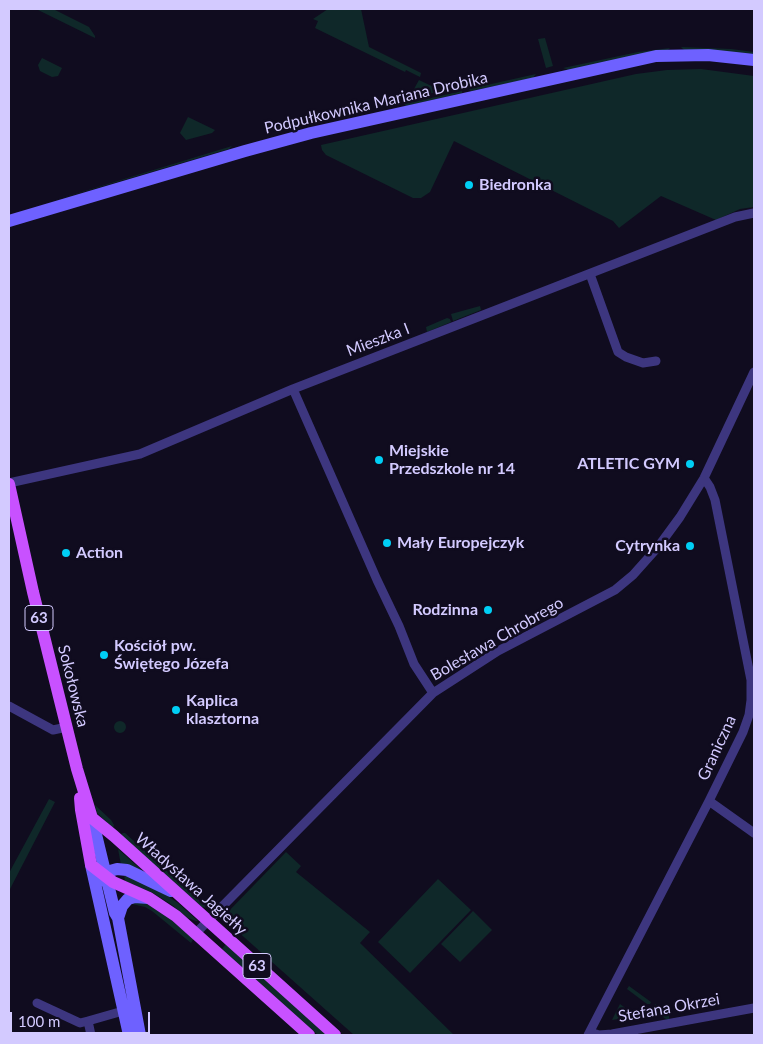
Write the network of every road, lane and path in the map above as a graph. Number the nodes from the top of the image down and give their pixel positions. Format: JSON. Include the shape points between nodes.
{"nodes":[{"id":1,"x":754,"y":60,"type":"edge"},
{"id":2,"x":754,"y":213,"type":"edge"},
{"id":3,"x":10,"y":221,"type":"edge"},
{"id":4,"x":590,"y":274,"type":"junction"},
{"id":5,"x":656,"y":361,"type":"dead end"},
{"id":6,"x":754,"y":372,"type":"edge"},
{"id":7,"x":293,"y":389,"type":"junction"},
{"id":8,"x":704,"y":478,"type":"junction"},
{"id":9,"x":9,"y":484,"type":"edge"},
{"id":10,"x":432,"y":693,"type":"junction"},
{"id":11,"x":9,"y":706,"type":"edge"},
{"id":12,"x":66,"y":727,"type":"junction"},
{"id":13,"x":79,"y":778,"type":"junction"},
{"id":14,"x":709,"y":801,"type":"junction"},
{"id":15,"x":92,"y":818,"type":"junction"},
{"id":16,"x":754,"y":833,"type":"edge"},
{"id":17,"x":91,"y":865,"type":"junction"},
{"id":18,"x":105,"y":876,"type":"junction"},
{"id":19,"x":96,"y":890,"type":"junction"},
{"id":20,"x":180,"y":896,"type":"junction"},
{"id":21,"x":149,"y":898,"type":"junction"},
{"id":22,"x":118,"y":918,"type":"junction"},
{"id":23,"x":207,"y":921,"type":"junction"},
{"id":24,"x":196,"y":933,"type":"junction"},
{"id":25,"x":37,"y":1003,"type":"dead end"},
{"id":26,"x":754,"y":1008,"type":"edge"},
{"id":27,"x":123,"y":1011,"type":"junction"},
{"id":28,"x":88,"y":1021,"type":"junction"},
{"id":29,"x":589,"y":1034,"type":"edge"},
{"id":30,"x":91,"y":1035,"type":"edge"},
{"id":31,"x":130,"y":1035,"type":"edge"},
{"id":32,"x":140,"y":1035,"type":"edge"},
{"id":33,"x":310,"y":1035,"type":"edge"},
{"id":34,"x":335,"y":1035,"type":"edge"}],
"edges":[{"from":1,"to":3,"type":"main road","name":"Podpułkownika Mariana Drobika","via":[[708,54],[646,58],[311,133]]},
{"from":2,"to":4,"type":"street","name":"Mieszka I"},
{"from":4,"to":5,"type":"street","via":[[618,352],[643,364]]},
{"from":4,"to":7,"type":"street","name":"Mieszka I"},
{"from":6,"to":8,"type":"street"},
{"from":7,"to":9,"type":"street","name":"Mieszka I","via":[[140,454]]},
{"from":7,"to":10,"type":"street","via":[[414,664]]},
{"from":8,"to":10,"type":"street","name":"Bolesława Chrobrego","via":[[658,547],[615,590],[498,651]]},
{"from":8,"to":14,"type":"street","name":"Graniczna","via":[[715,500],[751,680],[749,715]]},
{"from":9,"to":12,"type":"main road","name":"Sokołowska","number":"63"},
{"from":10,"to":23,"type":"street","name":"Bolesława Chrobrego"},
{"from":11,"to":12,"type":"street","via":[[53,730]]},
{"from":12,"to":13,"type":"main road","name":"Sokołowska","number":"63"},
{"from":13,"to":15,"type":"main road","name":"Sokołowska","number":"63"},
{"from":13,"to":17,"type":"main road","name":"Sokołowska","number":"63"},
{"from":14,"to":16,"type":"street"},
{"from":14,"to":29,"type":"street","name":"Graniczna"},
{"from":15,"to":18,"type":"main road","name":"Sokołowska"},
{"from":15,"to":20,"type":"main road","name":"Władysława Jagiełły","number":"63"},
{"from":17,"to":18,"type":"main road","name":"Władysława Jagiełły","number":"63"},
{"from":17,"to":19,"type":"main road","name":"Sokołowska"},
{"from":18,"to":19,"type":"main road"},
{"from":18,"to":20,"type":"main road","via":[[117,869],[127,870]]},
{"from":18,"to":21,"type":"main road","name":"Władysława Jagiełły","number":"63"},
{"from":18,"to":22,"type":"main road","name":"Sokołowska"},
{"from":19,"to":27,"type":"main road","name":"Sokołowska"},
{"from":20,"to":23,"type":"main road","name":"Władysława Jagiełły","number":"63"},
{"from":21,"to":22,"type":"main road","via":[[128,899]]},
{"from":21,"to":24,"type":"main road","name":"Władysława Jagiełły","number":"63"},
{"from":22,"to":32,"type":"main road","name":"Sokołowska"},
{"from":23,"to":24,"type":"street","name":"Bolesława Chrobrego"},
{"from":23,"to":34,"type":"main road","name":"Władysława Jagiełły","number":"63"},
{"from":24,"to":33,"type":"main road","name":"Władysława Jagiełły","number":"63"},
{"from":25,"to":28,"type":"street","via":[[80,1023]]},
{"from":26,"to":29,"type":"street","name":"Stefana Okrzei","via":[[612,1034]]},
{"from":27,"to":28,"type":"street"},
{"from":27,"to":31,"type":"main road","name":"Sokołowska"},
{"from":28,"to":30,"type":"street"}]}
